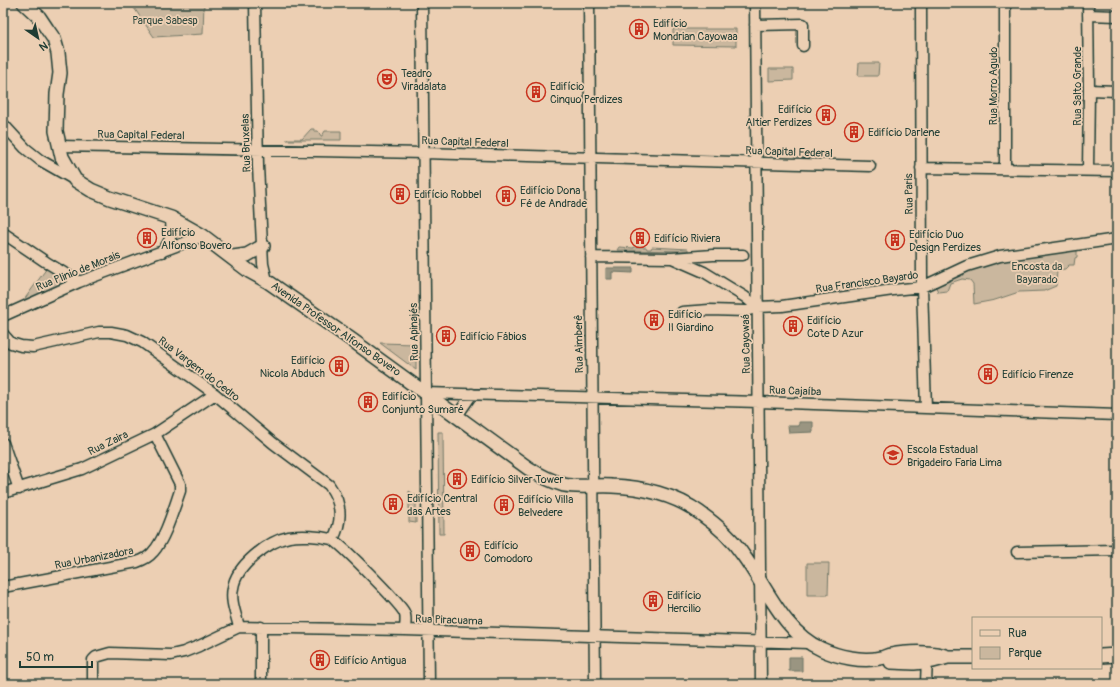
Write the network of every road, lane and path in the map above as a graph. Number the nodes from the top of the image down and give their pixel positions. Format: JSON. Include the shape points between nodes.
{"nodes":[{"id":1,"x":24,"y":3,"type":"edge"},
{"id":2,"x":255,"y":3,"type":"edge"},
{"id":3,"x":422,"y":3,"type":"edge"},
{"id":4,"x":589,"y":3,"type":"edge"},
{"id":5,"x":755,"y":3,"type":"edge"},
{"id":6,"x":921,"y":3,"type":"edge"},
{"id":7,"x":1004,"y":3,"type":"edge"},
{"id":8,"x":1088,"y":3,"type":"edge"},
{"id":9,"x":1088,"y":15,"type":"junction"},
{"id":10,"x":1117,"y":16,"type":"edge"},
{"id":11,"x":755,"y":25,"type":"junction"},
{"id":12,"x":803,"y":46,"type":"dead end"},
{"id":13,"x":1089,"y":90,"type":"junction"},
{"id":14,"x":1117,"y":90,"type":"edge"},
{"id":15,"x":3,"y":124,"type":"edge"},
{"id":16,"x":59,"y":146,"type":"junction"},
{"id":17,"x":258,"y":150,"type":"junction"},
{"id":18,"x":424,"y":153,"type":"junction"},
{"id":19,"x":590,"y":158,"type":"junction"},
{"id":20,"x":757,"y":163,"type":"junction"},
{"id":21,"x":870,"y":166,"type":"dead end"},
{"id":22,"x":921,"y":168,"type":"junction"},
{"id":23,"x":1005,"y":169,"type":"junction"},
{"id":24,"x":1088,"y":170,"type":"junction"},
{"id":25,"x":1117,"y":171,"type":"edge"},
{"id":26,"x":75,"y":180,"type":"junction"},
{"id":27,"x":170,"y":218,"type":"junction"},
{"id":28,"x":3,"y":233,"type":"edge"},
{"id":29,"x":203,"y":236,"type":"junction"},
{"id":30,"x":1117,"y":239,"type":"edge"},
{"id":31,"x":263,"y":246,"type":"junction"},
{"id":32,"x":162,"y":252,"type":"junction"},
{"id":33,"x":743,"y":256,"type":"dead end"},
{"id":34,"x":233,"y":257,"type":"junction"},
{"id":35,"x":591,"y":257,"type":"junction"},
{"id":36,"x":672,"y":258,"type":"junction"},
{"id":37,"x":267,"y":281,"type":"junction"},
{"id":38,"x":79,"y":282,"type":"junction"},
{"id":39,"x":922,"y":287,"type":"junction"},
{"id":40,"x":758,"y":307,"type":"junction"},
{"id":41,"x":682,"y":312,"type":"dead end"},
{"id":42,"x":3,"y":316,"type":"edge"},
{"id":43,"x":3,"y":334,"type":"edge"},
{"id":44,"x":426,"y":393,"type":"junction"},
{"id":45,"x":215,"y":394,"type":"junction"},
{"id":46,"x":472,"y":394,"type":"junction"},
{"id":47,"x":592,"y":398,"type":"junction"},
{"id":48,"x":759,"y":402,"type":"junction"},
{"id":49,"x":926,"y":408,"type":"junction"},
{"id":50,"x":1117,"y":414,"type":"edge"},
{"id":51,"x":458,"y":416,"type":"junction"},
{"id":52,"x":155,"y":434,"type":"junction"},
{"id":53,"x":3,"y":443,"type":"edge"},
{"id":54,"x":593,"y":486,"type":"junction"},
{"id":55,"x":19,"y":489,"type":"junction"},
{"id":56,"x":3,"y":493,"type":"edge"},
{"id":57,"x":333,"y":539,"type":"junction"},
{"id":58,"x":1117,"y":550,"type":"edge"},
{"id":59,"x":1017,"y":552,"type":"dead end"},
{"id":60,"x":760,"y":582,"type":"junction"},
{"id":61,"x":3,"y":587,"type":"edge"},
{"id":62,"x":239,"y":627,"type":"junction"},
{"id":63,"x":262,"y":627,"type":"junction"},
{"id":64,"x":406,"y":630,"type":"junction"},
{"id":65,"x":428,"y":632,"type":"junction"},
{"id":66,"x":595,"y":636,"type":"junction"},
{"id":67,"x":760,"y":642,"type":"junction"},
{"id":68,"x":808,"y":643,"type":"junction"},
{"id":69,"x":1117,"y":655,"type":"edge"},
{"id":70,"x":1102,"y":656,"type":"edge"},
{"id":71,"x":972,"y":657,"type":"edge"},
{"id":72,"x":927,"y":658,"type":"junction"},
{"id":73,"x":93,"y":684,"type":"edge"},
{"id":74,"x":261,"y":684,"type":"edge"},
{"id":75,"x":429,"y":684,"type":"edge"},
{"id":76,"x":595,"y":684,"type":"edge"},
{"id":77,"x":760,"y":684,"type":"edge"},
{"id":78,"x":926,"y":684,"type":"edge"}],
"edges":[{"from":1,"to":16,"type":"main road","name":"Avenida Professor Alfonso Bovero","via":[[39,17],[54,39],[58,53],[60,73],[56,131]]},
{"from":2,"to":17,"type":"street","name":"Rua Bruxelas"},
{"from":3,"to":18,"type":"street","name":"Rua Apinajés"},
{"from":4,"to":19,"type":"street","name":"Rua Aimberê"},
{"from":5,"to":11,"type":"street","name":"Rua Cayowaá"},
{"from":6,"to":22,"type":"street","name":"Rua Paris"},
{"from":7,"to":23,"type":"street","name":"Rua Morro Agudo"},
{"from":8,"to":9,"type":"street","name":"Rua Salto Grande"},
{"from":9,"to":10,"type":"street"},
{"from":9,"to":13,"type":"street","name":"Rua Salto Grande"},
{"from":11,"to":12,"type":"street","via":[[803,24]]},
{"from":11,"to":20,"type":"street","name":"Rua Cayowaá"},
{"from":13,"to":14,"type":"street"},
{"from":13,"to":24,"type":"street","name":"Rua Salto Grande"},
{"from":15,"to":26,"type":"street","via":[[40,160]]},
{"from":16,"to":17,"type":"street","name":"Rua Capital Federal"},
{"from":16,"to":26,"type":"main road","name":"Avenida Professor Alfonso Bovero","via":[[62,158]]},
{"from":17,"to":18,"type":"street","name":"Rua Capital Federal"},
{"from":17,"to":31,"type":"street","name":"Rua Bruxelas"},
{"from":18,"to":19,"type":"street","name":"Rua Capital Federal"},
{"from":18,"to":44,"type":"street","name":"Rua Apinajés"},
{"from":19,"to":20,"type":"street","name":"Rua Capital Federal"},
{"from":19,"to":35,"type":"street","name":"Rua Aimberê"},
{"from":20,"to":21,"type":"street","name":"Rua Capital Federal"},
{"from":20,"to":40,"type":"street","name":"Rua Cayowaá"},
{"from":22,"to":23,"type":"street"},
{"from":22,"to":39,"type":"street","name":"Rua Paris"},
{"from":23,"to":24,"type":"street"},
{"from":24,"to":25,"type":"street"},
{"from":26,"to":27,"type":"main road","name":"Avenida Professor Alfonso Bovero","via":[[90,190]]},
{"from":27,"to":29,"type":"main road","name":"Avenida Professor Alfonso Bovero"},
{"from":27,"to":32,"type":"street","via":[[171,240]]},
{"from":28,"to":38,"type":"street"},
{"from":29,"to":32,"type":"street","name":"Rua Plinio de Morais"},
{"from":29,"to":34,"type":"main road","name":"Avenida Professor Alfonso Bovero"},
{"from":30,"to":39,"type":"street","name":"Rua Francisco Bayardo","via":[[1000,256],[967,266]]},
{"from":31,"to":34,"type":"main road","via":[[247,255]]},
{"from":31,"to":37,"type":"street","name":"Rua Bruxelas","via":[[263,264]]},
{"from":32,"to":38,"type":"street","name":"Rua Plinio de Morais"},
{"from":33,"to":36,"type":"street"},
{"from":34,"to":37,"type":"main road","name":"Avenida Professor Alfonso Bovero","via":[[249,271]]},
{"from":35,"to":36,"type":"street"},
{"from":35,"to":47,"type":"street","name":"Rua Aimberê"},
{"from":36,"to":40,"type":"street","via":[[704,272]]},
{"from":37,"to":44,"type":"main road","name":"Avenida Professor Alfonso Bovero"},
{"from":38,"to":42,"type":"street","name":"Rua Plinio de Morais"},
{"from":39,"to":40,"type":"street","name":"Rua Francisco Bayardo"},
{"from":39,"to":49,"type":"street","name":"Rua Paris"},
{"from":40,"to":41,"type":"street","name":"Rua Francisco Bayardo","via":[[746,310]]},
{"from":40,"to":48,"type":"street","name":"Rua Cayowaá"},
{"from":43,"to":45,"type":"street","name":"Rua Vargem do Cedro","via":[[11,343],[33,347],[99,332],[127,335],[142,342]]},
{"from":44,"to":46,"type":"street","name":"Rua Cajaíba"},
{"from":44,"to":51,"type":"main road","name":"Avenida Professor Alfonso Bovero"},
{"from":44,"to":65,"type":"street","name":"Rua Apinajés"},
{"from":45,"to":52,"type":"street","name":"Rua Zaira"},
{"from":45,"to":57,"type":"street","name":"Rua Vargem do Cedro","via":[[273,443],[329,485],[339,502],[339,524]]},
{"from":46,"to":47,"type":"street","name":"Rua Cajaíba"},
{"from":46,"to":51,"type":"street"},
{"from":47,"to":48,"type":"street","name":"Rua Cajaíba"},
{"from":47,"to":54,"type":"street","name":"Rua Aimberê"},
{"from":48,"to":49,"type":"street","name":"Rua Cajaíba"},
{"from":48,"to":60,"type":"street","name":"Rua Cayowaá"},
{"from":49,"to":50,"type":"street","name":"Rua Cajaíba"},
{"from":51,"to":54,"type":"main road","name":"Avenida Professor Alfonso Bovero","via":[[542,476],[565,485]]},
{"from":52,"to":55,"type":"street","name":"Rua Zaira","via":[[82,469]]},
{"from":52,"to":61,"type":"street","name":"Rua Urbanizadora","via":[[180,484],[180,491],[154,551],[147,558],[137,562]]},
{"from":53,"to":55,"type":"street"},
{"from":54,"to":60,"type":"main road","name":"Avenida Professor Alfonso Bovero","via":[[631,487],[668,496],[699,512],[729,537]]},
{"from":54,"to":66,"type":"street","name":"Rua Aimberê"},
{"from":55,"to":56,"type":"street","name":"Rua Zaira"},
{"from":57,"to":62,"type":"street","via":[[289,537],[254,555],[241,570],[232,588]]},
{"from":57,"to":64,"type":"street","via":[[396,601],[405,614]]},
{"from":58,"to":59,"type":"street"},
{"from":60,"to":67,"type":"street","name":"Rua Cayowaá"},
{"from":60,"to":68,"type":"main road","name":"Avenida Professor Alfonso Bovero","via":[[786,621]]},
{"from":62,"to":63,"type":"street","name":"Rua Piracuama"},
{"from":62,"to":73,"type":"street","name":"Rua Piracuama","via":[[199,646],[170,655],[110,653],[96,657],[93,660]]},
{"from":63,"to":64,"type":"street","name":"Rua Piracuama"},
{"from":63,"to":74,"type":"street"},
{"from":64,"to":65,"type":"street","name":"Rua Piracuama"},
{"from":65,"to":66,"type":"street","name":"Rua Piracuama"},
{"from":65,"to":75,"type":"street","name":"Rua Apinajés"},
{"from":66,"to":67,"type":"street","name":"Rua Piracuama"},
{"from":66,"to":76,"type":"street","name":"Rua Aimberê"},
{"from":67,"to":68,"type":"street","name":"Rua Piracuama"},
{"from":67,"to":77,"type":"street","name":"Rua Cayowaá"},
{"from":68,"to":72,"type":"main road","name":"Avenida Professor Alfonso Bovero","via":[[837,656],[857,659],[880,658],[890,662],[914,663]]},
{"from":69,"to":70,"type":"main road"},
{"from":71,"to":72,"type":"main road","name":"Avenida Professor Alfonso Bovero"},
{"from":72,"to":78,"type":"street"}]}
